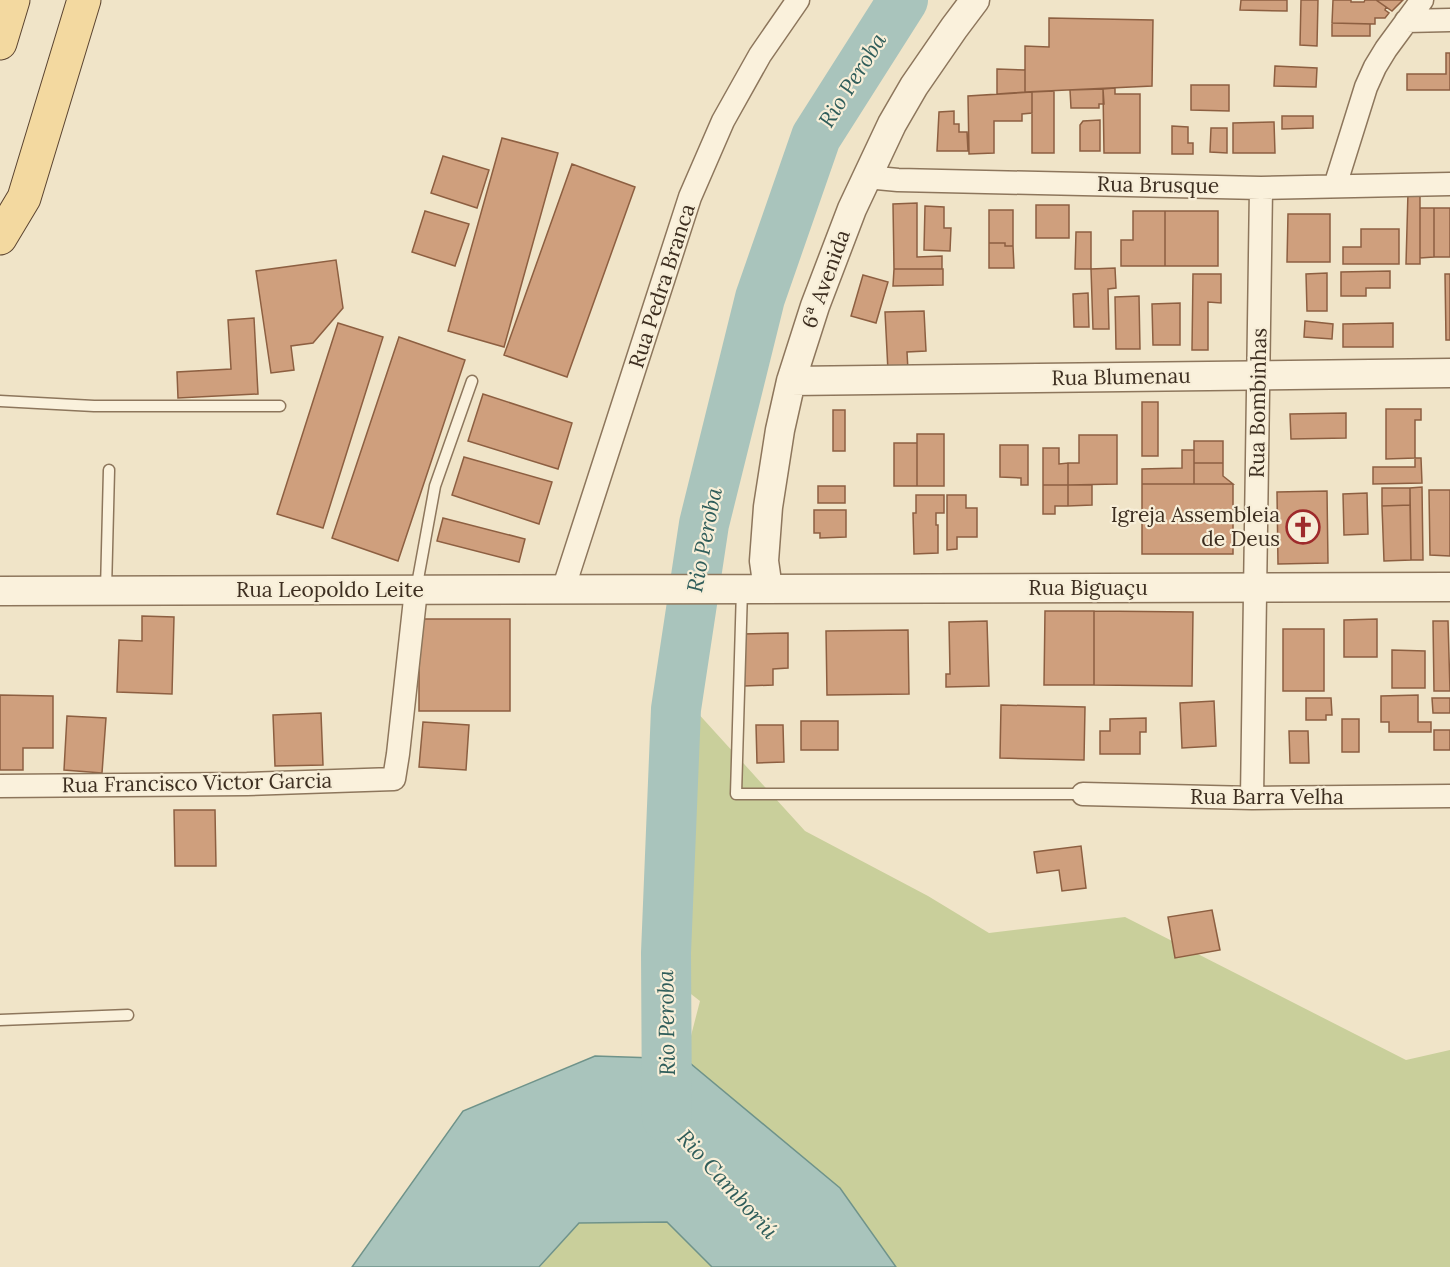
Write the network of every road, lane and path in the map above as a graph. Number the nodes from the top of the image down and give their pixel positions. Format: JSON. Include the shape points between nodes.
{"nodes":[{"id":1,"x":13,"y":0,"type":"edge"},
{"id":2,"x":798,"y":0,"type":"edge"},
{"id":3,"x":975,"y":0,"type":"edge"},
{"id":4,"x":1422,"y":0,"type":"edge"},
{"id":5,"x":75,"y":6,"type":"edge"},
{"id":6,"x":1450,"y":20,"type":"edge"},
{"id":7,"x":1406,"y":21,"type":"junction"},
{"id":8,"x":0,"y":43,"type":"edge"},
{"id":9,"x":32,"y":170,"type":"junction"},
{"id":10,"x":866,"y":177,"type":"junction"},
{"id":11,"x":0,"y":178,"type":"edge"},
{"id":12,"x":1450,"y":184,"type":"edge"},
{"id":13,"x":1335,"y":186,"type":"junction"},
{"id":14,"x":1261,"y":188,"type":"junction"},
{"id":15,"x":0,"y":238,"type":"edge"},
{"id":16,"x":1450,"y":373,"type":"edge"},
{"id":17,"x":1258,"y":376,"type":"junction"},
{"id":18,"x":472,"y":381,"type":"dead end"},
{"id":19,"x":791,"y":381,"type":"junction"},
{"id":20,"x":0,"y":401,"type":"edge"},
{"id":21,"x":280,"y":406,"type":"dead end"},
{"id":22,"x":109,"y":470,"type":"dead end"},
{"id":23,"x":1450,"y":587,"type":"edge"},
{"id":24,"x":1255,"y":588,"type":"junction"},
{"id":25,"x":661,"y":589,"type":"joint"},
{"id":26,"x":746,"y":589,"type":"junction"},
{"id":27,"x":416,"y":590,"type":"junction"},
{"id":28,"x":563,"y":590,"type":"junction"},
{"id":29,"x":0,"y":591,"type":"edge"},
{"id":30,"x":106,"y":591,"type":"junction"},
{"id":31,"x":0,"y":786,"type":"edge"},
{"id":32,"x":1083,"y":794,"type":"joint"},
{"id":33,"x":1450,"y":796,"type":"edge"},
{"id":34,"x":1252,"y":798,"type":"junction"},
{"id":35,"x":128,"y":1015,"type":"dead end"},
{"id":36,"x":0,"y":1020,"type":"edge"}],
"edges":[{"from":1,"to":8,"type":"main road"},
{"from":2,"to":28,"type":"street","name":"Rua Pedra Branca","via":[[760,55],[723,122],[690,197]]},
{"from":3,"to":10,"type":"street","name":"6ª Avenida","via":[[914,86]]},
{"from":4,"to":7,"type":"street"},
{"from":5,"to":9,"type":"main road"},
{"from":6,"to":7,"type":"street"},
{"from":7,"to":13,"type":"street","via":[[1366,87]]},
{"from":9,"to":11,"type":"main road","via":[[9,179]]},
{"from":9,"to":15,"type":"main road","via":[[24,198]]},
{"from":10,"to":14,"type":"street","name":"Rua Brusque"},
{"from":10,"to":19,"type":"street","name":"6ª Avenida","via":[[815,306]]},
{"from":12,"to":13,"type":"street","name":"Rua Brusque"},
{"from":13,"to":14,"type":"street","name":"Rua Brusque"},
{"from":14,"to":17,"type":"street","name":"Rua Bombinhas"},
{"from":16,"to":17,"type":"street","name":"Rua Blumenau"},
{"from":17,"to":19,"type":"street","name":"Rua Blumenau"},
{"from":17,"to":24,"type":"street","name":"Rua Bombinhas"},
{"from":18,"to":27,"type":"lane","via":[[435,486]]},
{"from":19,"to":26,"type":"street","name":"6ª Avenida","via":[[768,507],[764,561]]},
{"from":20,"to":21,"type":"lane","via":[[94,406]]},
{"from":22,"to":30,"type":"lane"},
{"from":23,"to":24,"type":"street","name":"Rua Biguaçu"},
{"from":24,"to":26,"type":"street","name":"Rua Biguaçu"},
{"from":24,"to":34,"type":"street","name":"Rua Bombinhas"},
{"from":25,"to":26,"type":"street","name":"Rua Biguaçu"},
{"from":25,"to":28,"type":"street","name":"Rua Leopoldo Leite"},
{"from":26,"to":32,"type":"lane","via":[[736,794]]},
{"from":27,"to":28,"type":"street","name":"Rua Leopoldo Leite"},
{"from":27,"to":30,"type":"street","name":"Rua Leopoldo Leite"},
{"from":27,"to":31,"type":"street","name":"Rua Francisco Victor Garcia","via":[[394,778],[247,784]]},
{"from":29,"to":30,"type":"street","name":"Rua Leopoldo Leite"},
{"from":32,"to":34,"type":"street","name":"Rua Barra Velha"},
{"from":33,"to":34,"type":"street","name":"Rua Barra Velha"},
{"from":35,"to":36,"type":"lane"}]}
